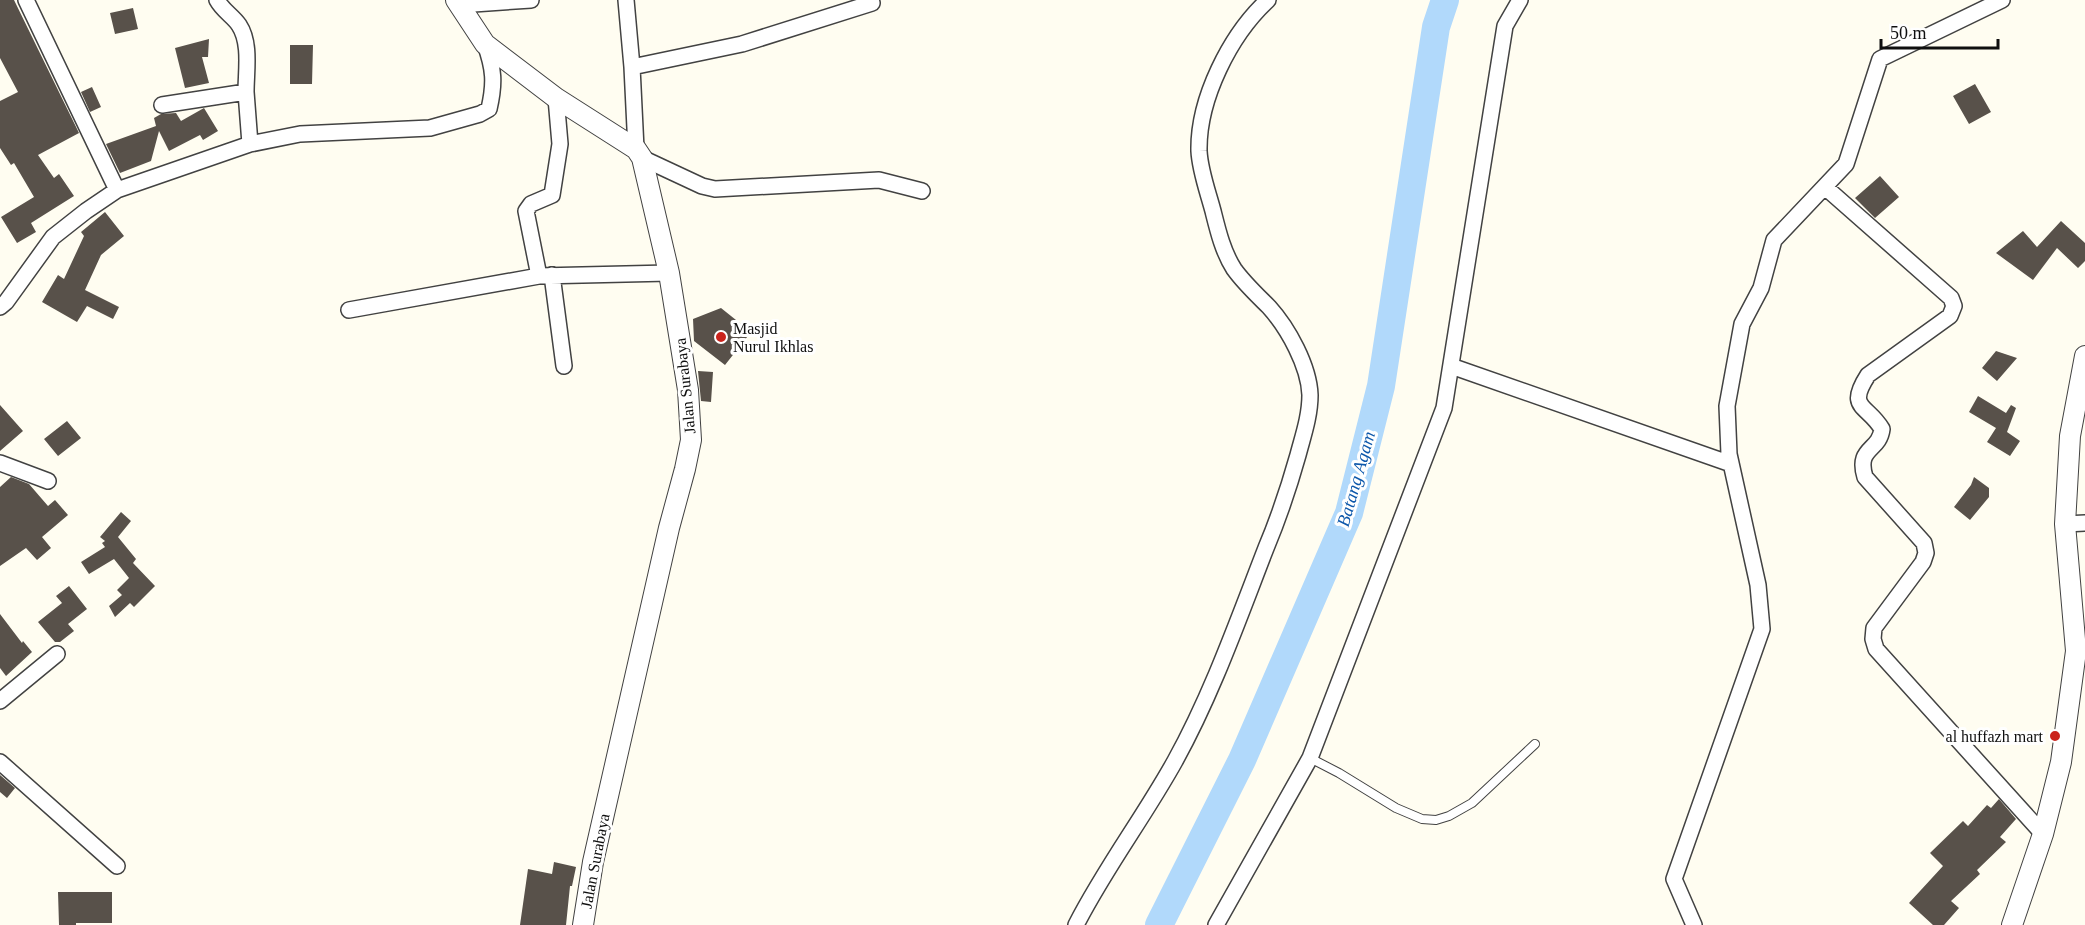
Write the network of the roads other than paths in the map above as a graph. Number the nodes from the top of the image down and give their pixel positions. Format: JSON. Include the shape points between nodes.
{"nodes":[{"id":1,"x":26,"y":0,"type":"edge"},
{"id":2,"x":217,"y":0,"type":"edge"},
{"id":3,"x":531,"y":0,"type":"edge"},
{"id":4,"x":626,"y":0,"type":"edge"},
{"id":5,"x":1268,"y":0,"type":"edge"},
{"id":6,"x":1520,"y":0,"type":"edge"},
{"id":7,"x":2002,"y":0,"type":"edge"},
{"id":8,"x":458,"y":2,"type":"edge"},
{"id":9,"x":872,"y":3,"type":"dead end"},
{"id":10,"x":485,"y":44,"type":"junction"},
{"id":11,"x":633,"y":67,"type":"junction"},
{"id":12,"x":246,"y":92,"type":"junction"},
{"id":13,"x":556,"y":98,"type":"junction"},
{"id":14,"x":162,"y":105,"type":"dead end"},
{"id":15,"x":250,"y":144,"type":"junction"},
{"id":16,"x":639,"y":153,"type":"junction"},
{"id":17,"x":1825,"y":187,"type":"junction"},
{"id":18,"x":117,"y":190,"type":"junction"},
{"id":19,"x":922,"y":191,"type":"dead end"},
{"id":20,"x":669,"y":273,"type":"junction"},
{"id":21,"x":546,"y":276,"type":"junction"},
{"id":22,"x":0,"y":307,"type":"edge"},
{"id":23,"x":349,"y":310,"type":"dead end"},
{"id":24,"x":2085,"y":356,"type":"edge"},
{"id":25,"x":564,"y":366,"type":"dead end"},
{"id":26,"x":1451,"y":366,"type":"junction"},
{"id":27,"x":0,"y":463,"type":"edge"},
{"id":28,"x":1731,"y":464,"type":"junction"},
{"id":29,"x":48,"y":481,"type":"dead end"},
{"id":30,"x":2085,"y":523,"type":"edge"},
{"id":31,"x":2065,"y":524,"type":"junction"},
{"id":32,"x":57,"y":654,"type":"dead end"},
{"id":33,"x":0,"y":701,"type":"edge"},
{"id":34,"x":1535,"y":744,"type":"dead end"},
{"id":35,"x":1310,"y":758,"type":"junction"},
{"id":36,"x":0,"y":762,"type":"edge"},
{"id":37,"x":2043,"y":834,"type":"junction"},
{"id":38,"x":117,"y":866,"type":"dead end"},
{"id":39,"x":583,"y":925,"type":"edge"},
{"id":40,"x":1076,"y":925,"type":"edge"},
{"id":41,"x":1216,"y":925,"type":"edge"},
{"id":42,"x":1694,"y":925,"type":"edge"},
{"id":43,"x":2012,"y":925,"type":"edge"}],
"edges":[{"from":1,"to":18,"type":"street"},
{"from":2,"to":12,"type":"street","via":[[246,37]]},
{"from":3,"to":8,"type":"street"},
{"from":4,"to":11,"type":"street"},
{"from":5,"to":40,"type":"street","via":[[1228,50],[1209,93],[1199,152],[1227,258],[1288,331],[1308,383],[1309,412],[1285,503],[1212,683],[1176,760]]},
{"from":6,"to":26,"type":"street","via":[[1504,26]]},
{"from":7,"to":17,"type":"street","via":[[1880,58],[1846,164]]},
{"from":8,"to":10,"type":"street"},
{"from":9,"to":11,"type":"street","via":[[742,44]]},
{"from":10,"to":13,"type":"street"},
{"from":10,"to":15,"type":"street","via":[[494,74],[489,109],[480,114],[430,128],[300,134]]},
{"from":11,"to":16,"type":"street"},
{"from":12,"to":14,"type":"street"},
{"from":12,"to":15,"type":"street"},
{"from":13,"to":16,"type":"street"},
{"from":13,"to":21,"type":"street","via":[[560,144],[552,195],[531,204],[526,211]]},
{"from":15,"to":18,"type":"street"},
{"from":16,"to":19,"type":"street","via":[[715,189],[879,180]]},
{"from":16,"to":20,"type":"street","name":"Jalan Surabaya"},
{"from":17,"to":28,"type":"street","via":[[1774,240],[1761,288],[1742,324],[1727,406]]},
{"from":17,"to":37,"type":"street","via":[[1951,298],[1954,306],[1950,316],[1868,375],[1860,387],[1860,405],[1882,429],[1881,436],[1864,456],[1865,477],[1924,543],[1926,552],[1923,562],[1874,628],[1876,649]]},
{"from":18,"to":22,"type":"street","via":[[53,237]]},
{"from":20,"to":21,"type":"street"},
{"from":20,"to":39,"type":"street","name":"Jalan Surabaya","via":[[688,390],[691,440],[593,862]]},
{"from":21,"to":23,"type":"street"},
{"from":21,"to":25,"type":"street"},
{"from":24,"to":31,"type":"street","via":[[2070,436]]},
{"from":26,"to":28,"type":"street"},
{"from":26,"to":35,"type":"street","via":[[1444,408]]},
{"from":27,"to":29,"type":"street"},
{"from":28,"to":42,"type":"street","via":[[1758,585],[1762,629],[1674,879]]},
{"from":30,"to":31,"type":"street"},
{"from":31,"to":37,"type":"street","via":[[2076,651],[2061,762]]},
{"from":32,"to":33,"type":"street"},
{"from":34,"to":35,"type":"lane","via":[[1472,803],[1436,820],[1422,819],[1396,808]]},
{"from":35,"to":41,"type":"street"},
{"from":36,"to":38,"type":"street"},
{"from":37,"to":43,"type":"street"}]}
